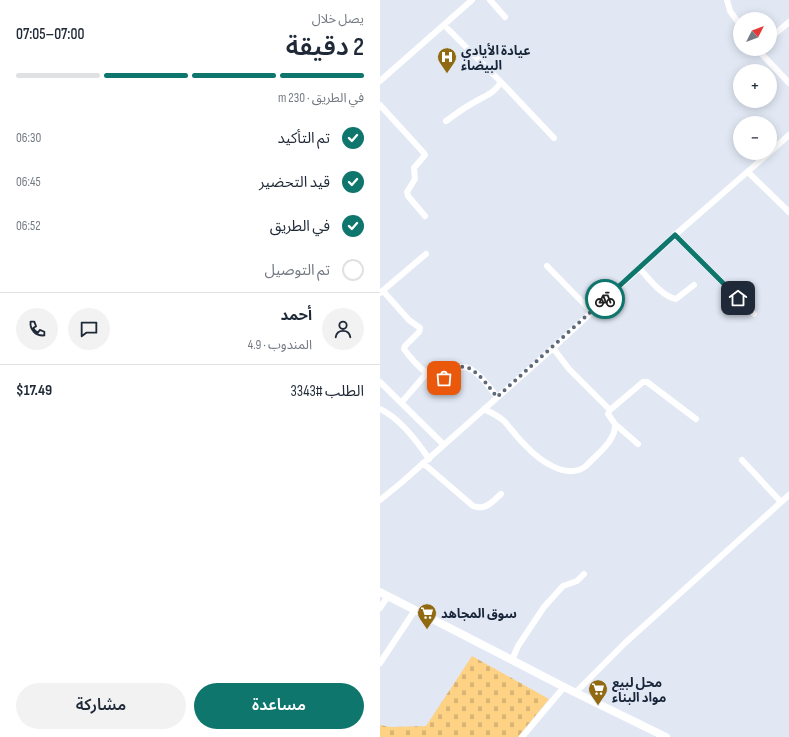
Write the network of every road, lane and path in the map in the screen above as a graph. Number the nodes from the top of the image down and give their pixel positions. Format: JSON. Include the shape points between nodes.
{"nodes":[{"id":1,"x":472,"y":0,"type":"edge"},
{"id":2,"x":490,"y":0,"type":"edge"},
{"id":3,"x":727,"y":0,"type":"edge"},
{"id":4,"x":733,"y":15,"type":"edge"},
{"id":5,"x":505,"y":17,"type":"dead end"},
{"id":6,"x":789,"y":22,"type":"edge"},
{"id":7,"x":444,"y":25,"type":"junction"},
{"id":8,"x":777,"y":32,"type":"edge"},
{"id":9,"x":764,"y":56,"type":"edge"},
{"id":10,"x":380,"y":81,"type":"edge"},
{"id":11,"x":501,"y":82,"type":"junction"},
{"id":12,"x":789,"y":83,"type":"edge"},
{"id":13,"x":380,"y":105,"type":"edge"},
{"id":14,"x":446,"y":121,"type":"dead end"},
{"id":15,"x":789,"y":135,"type":"edge"},
{"id":16,"x":554,"y":138,"type":"dead end"},
{"id":17,"x":777,"y":146,"type":"edge"},
{"id":18,"x":762,"y":160,"type":"edge"},
{"id":19,"x":748,"y":172,"type":"junction"},
{"id":20,"x":789,"y":212,"type":"edge"},
{"id":21,"x":425,"y":216,"type":"dead end"},
{"id":22,"x":675,"y":235,"type":"junction"},
{"id":23,"x":426,"y":254,"type":"dead end"},
{"id":24,"x":547,"y":266,"type":"dead end"},
{"id":25,"x":639,"y":268,"type":"junction"},
{"id":26,"x":694,"y":285,"type":"dead end"},
{"id":27,"x":381,"y":292,"type":"edge"},
{"id":28,"x":592,"y":312,"type":"junction"},
{"id":29,"x":754,"y":314,"type":"dead end"},
{"id":30,"x":553,"y":348,"type":"junction"},
{"id":31,"x":426,"y":374,"type":"junction"},
{"id":32,"x":380,"y":382,"type":"edge"},
{"id":33,"x":497,"y":397,"type":"junction"},
{"id":34,"x":401,"y":403,"type":"junction"},
{"id":35,"x":380,"y":409,"type":"edge"},
{"id":36,"x":484,"y":409,"type":"junction"},
{"id":37,"x":610,"y":410,"type":"junction"},
{"id":38,"x":696,"y":419,"type":"dead end"},
{"id":39,"x":616,"y":424,"type":"junction"},
{"id":40,"x":638,"y":444,"type":"dead end"},
{"id":41,"x":444,"y":445,"type":"junction"},
{"id":42,"x":429,"y":458,"type":"junction"},
{"id":43,"x":742,"y":460,"type":"dead end"},
{"id":44,"x":424,"y":463,"type":"junction"},
{"id":45,"x":501,"y":494,"type":"dead end"},
{"id":46,"x":789,"y":495,"type":"edge"},
{"id":47,"x":380,"y":500,"type":"edge"},
{"id":48,"x":781,"y":502,"type":"junction"},
{"id":49,"x":584,"y":574,"type":"dead end"},
{"id":50,"x":384,"y":594,"type":"edge"},
{"id":51,"x":380,"y":608,"type":"edge"},
{"id":52,"x":415,"y":610,"type":"junction"},
{"id":53,"x":512,"y":660,"type":"junction"},
{"id":54,"x":380,"y":663,"type":"edge"},
{"id":55,"x":564,"y":687,"type":"junction"},
{"id":56,"x":575,"y":693,"type":"junction"},
{"id":57,"x":522,"y":737,"type":"edge"},
{"id":58,"x":666,"y":737,"type":"edge"}],
"edges":[{"from":1,"to":7,"type":"street"},
{"from":2,"to":5,"type":"street"},
{"from":3,"to":4,"type":"street"},
{"from":6,"to":8,"type":"street"},
{"from":7,"to":10,"type":"street"},
{"from":7,"to":11,"type":"street"},
{"from":9,"to":12,"type":"street"},
{"from":11,"to":14,"type":"street","via":[[490,95],[472,103]]},
{"from":11,"to":16,"type":"street"},
{"from":13,"to":21,"type":"street","via":[[423,152],[424,155],[414,168],[415,179],[407,192]]},
{"from":15,"to":17,"type":"street"},
{"from":18,"to":19,"type":"street"},
{"from":19,"to":20,"type":"street"},
{"from":19,"to":22,"type":"street"},
{"from":22,"to":25,"type":"street"},
{"from":22,"to":29,"type":"street"},
{"from":23,"to":27,"type":"street"},
{"from":24,"to":28,"type":"street"},
{"from":25,"to":26,"type":"street","via":[[672,298],[676,299]]},
{"from":25,"to":28,"type":"street"},
{"from":27,"to":31,"type":"street","via":[[420,328],[404,350]]},
{"from":28,"to":30,"type":"street"},
{"from":30,"to":33,"type":"street"},
{"from":30,"to":37,"type":"street","via":[[569,369]]},
{"from":31,"to":33,"type":"street","via":[[444,378],[459,368],[469,368],[482,378]]},
{"from":31,"to":34,"type":"street"},
{"from":32,"to":34,"type":"street"},
{"from":33,"to":36,"type":"street"},
{"from":34,"to":41,"type":"street"},
{"from":35,"to":42,"type":"street","via":[[394,418]]},
{"from":36,"to":39,"type":"street","via":[[501,418],[526,447],[551,465],[575,471],[586,466],[611,439],[616,431]]},
{"from":36,"to":41,"type":"street"},
{"from":37,"to":38,"type":"street","via":[[647,382]]},
{"from":37,"to":39,"type":"street","via":[[608,416]]},
{"from":39,"to":40,"type":"street"},
{"from":41,"to":42,"type":"street"},
{"from":42,"to":44,"type":"street"},
{"from":43,"to":48,"type":"street"},
{"from":44,"to":45,"type":"street","via":[[473,506],[487,506]]},
{"from":44,"to":47,"type":"street"},
{"from":46,"to":48,"type":"street"},
{"from":48,"to":56,"type":"street","via":[[625,643]]},
{"from":49,"to":53,"type":"street","via":[[577,581],[563,586],[544,607],[518,646]]},
{"from":50,"to":51,"type":"street"},
{"from":50,"to":52,"type":"main road"},
{"from":52,"to":53,"type":"main road"},
{"from":52,"to":54,"type":"street"},
{"from":53,"to":55,"type":"main road"},
{"from":55,"to":56,"type":"main road"},
{"from":55,"to":57,"type":"street"},
{"from":56,"to":58,"type":"main road"}]}
